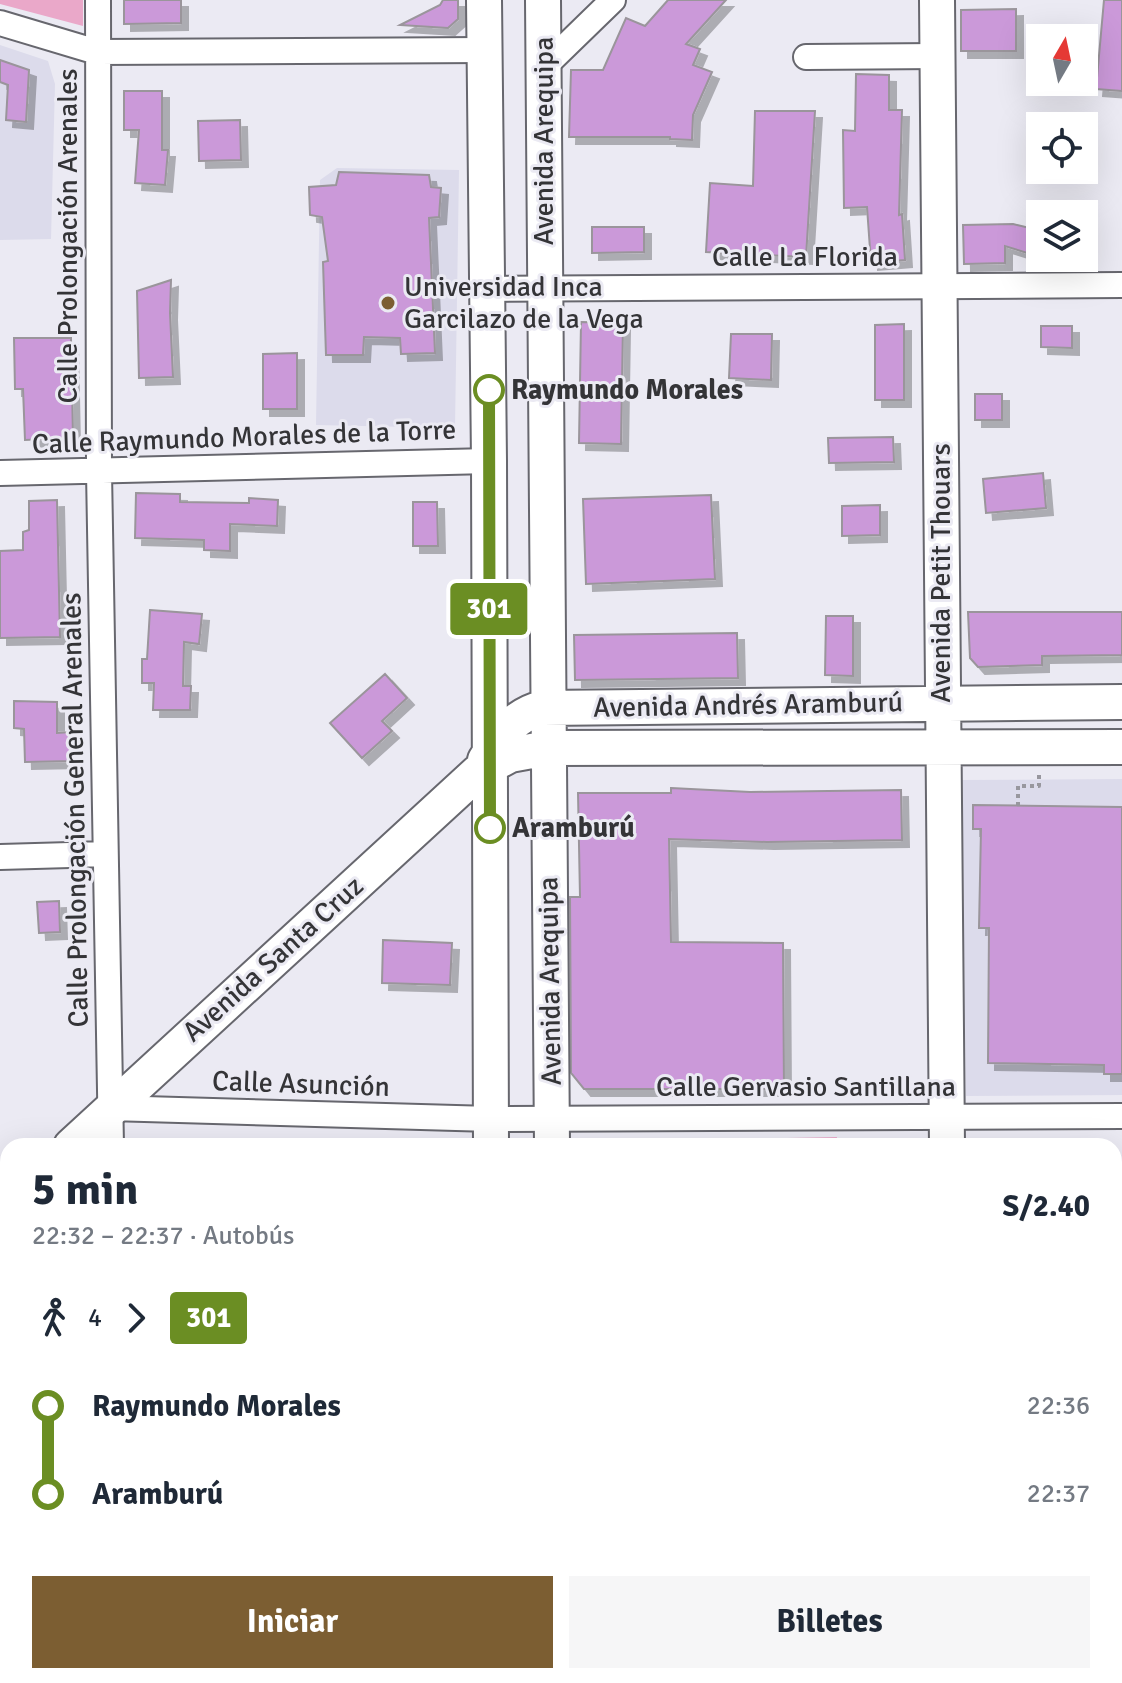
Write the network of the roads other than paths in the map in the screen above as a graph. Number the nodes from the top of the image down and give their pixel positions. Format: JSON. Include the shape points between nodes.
{"nodes":[{"id":1,"x":98,"y":0,"type":"edge"},
{"id":2,"x":484,"y":0,"type":"edge"},
{"id":3,"x":543,"y":0,"type":"edge"},
{"id":4,"x":613,"y":0,"type":"edge"},
{"id":5,"x":937,"y":0,"type":"edge"},
{"id":6,"x":0,"y":23,"type":"edge"},
{"id":7,"x":485,"y":50,"type":"junction"},
{"id":8,"x":97,"y":52,"type":"junction"},
{"id":9,"x":938,"y":56,"type":"junction"},
{"id":10,"x":806,"y":57,"type":"dead end"},
{"id":11,"x":544,"y":67,"type":"junction"},
{"id":12,"x":1122,"y":285,"type":"edge"},
{"id":13,"x":940,"y":287,"type":"junction"},
{"id":14,"x":488,"y":289,"type":"junction"},
{"id":15,"x":545,"y":289,"type":"junction"},
{"id":16,"x":489,"y":461,"type":"junction"},
{"id":17,"x":99,"y":472,"type":"junction"},
{"id":18,"x":0,"y":473,"type":"edge"},
{"id":19,"x":1122,"y":702,"type":"edge"},
{"id":20,"x":942,"y":703,"type":"junction"},
{"id":21,"x":548,"y":707,"type":"junction"},
{"id":22,"x":942,"y":747,"type":"junction"},
{"id":23,"x":1122,"y":747,"type":"edge"},
{"id":24,"x":548,"y":748,"type":"junction"},
{"id":25,"x":485,"y":764,"type":"junction"},
{"id":26,"x":105,"y":854,"type":"junction"},
{"id":27,"x":0,"y":857,"type":"edge"},
{"id":28,"x":110,"y":1108,"type":"junction"},
{"id":29,"x":1122,"y":1116,"type":"edge"},
{"id":30,"x":947,"y":1131,"type":"edge"},
{"id":31,"x":491,"y":1132,"type":"edge"},
{"id":32,"x":552,"y":1132,"type":"edge"},
{"id":33,"x":79,"y":1138,"type":"edge"},
{"id":34,"x":111,"y":1138,"type":"edge"}],
"edges":[{"from":1,"to":8,"type":"street","name":"Calle Prolongación Arenales"},
{"from":2,"to":7,"type":"main road","name":"Avenida Arequipa"},
{"from":3,"to":11,"type":"main road","name":"Avenida Arequipa"},
{"from":4,"to":11,"type":"street"},
{"from":5,"to":9,"type":"main road","name":"Avenida Petit Thouars"},
{"from":6,"to":8,"type":"street"},
{"from":7,"to":8,"type":"street"},
{"from":7,"to":14,"type":"main road","name":"Avenida Arequipa"},
{"from":8,"to":17,"type":"street","name":"Calle Prolongación Arenales"},
{"from":9,"to":10,"type":"street"},
{"from":9,"to":13,"type":"main road","name":"Avenida Petit Thouars"},
{"from":11,"to":15,"type":"main road","name":"Avenida Arequipa"},
{"from":12,"to":13,"type":"street","name":"Calle La Florida"},
{"from":13,"to":15,"type":"street","name":"Calle La Florida"},
{"from":13,"to":20,"type":"main road","name":"Avenida Petit Thouars"},
{"from":14,"to":15,"type":"street","name":"Calle La Florida"},
{"from":14,"to":16,"type":"main road","name":"Avenida Arequipa"},
{"from":15,"to":21,"type":"main road","name":"Avenida Arequipa"},
{"from":16,"to":17,"type":"street","name":"Calle Raymundo Morales de la Torre"},
{"from":16,"to":25,"type":"main road","name":"Avenida Arequipa"},
{"from":17,"to":18,"type":"street","name":"Calle Raymundo Morales de la Torre"},
{"from":17,"to":26,"type":"street","name":"Calle Prolongación General Arenales"},
{"from":19,"to":20,"type":"main road","name":"Avenida Andrés Aramburú"},
{"from":20,"to":21,"type":"main road","name":"Avenida Andrés Aramburú"},
{"from":20,"to":22,"type":"main road","name":"Avenida Petit Thouars"},
{"from":21,"to":24,"type":"main road","name":"Avenida Arequipa"},
{"from":21,"to":25,"type":"main road","name":"Avenida Andrés Aramburú","via":[[517,719]]},
{"from":22,"to":23,"type":"main road","name":"Avenida Andrés Aramburú"},
{"from":22,"to":24,"type":"main road","name":"Avenida Andrés Aramburú"},
{"from":22,"to":30,"type":"main road","name":"Avenida Petit Thouars"},
{"from":24,"to":25,"type":"main road","name":"Avenida Andrés Aramburú"},
{"from":24,"to":32,"type":"main road","name":"Avenida Arequipa"},
{"from":25,"to":28,"type":"main road","name":"Avenida Santa Cruz"},
{"from":25,"to":31,"type":"main road","name":"Avenida Arequipa"},
{"from":26,"to":27,"type":"street"},
{"from":26,"to":28,"type":"street","name":"Calle Prolongación General Arenales"},
{"from":28,"to":31,"type":"street","name":"Calle Asunción"},
{"from":28,"to":33,"type":"main road","name":"Avenida Santa Cruz"},
{"from":28,"to":34,"type":"street","name":"Calle Prolongación General Arenales"},
{"from":29,"to":30,"type":"street","name":"Calle Gervasio Santillana"},
{"from":30,"to":32,"type":"street","name":"Calle Gervasio Santillana"},
{"from":31,"to":32,"type":"street","name":"Calle Gervasio Santillana"}]}
